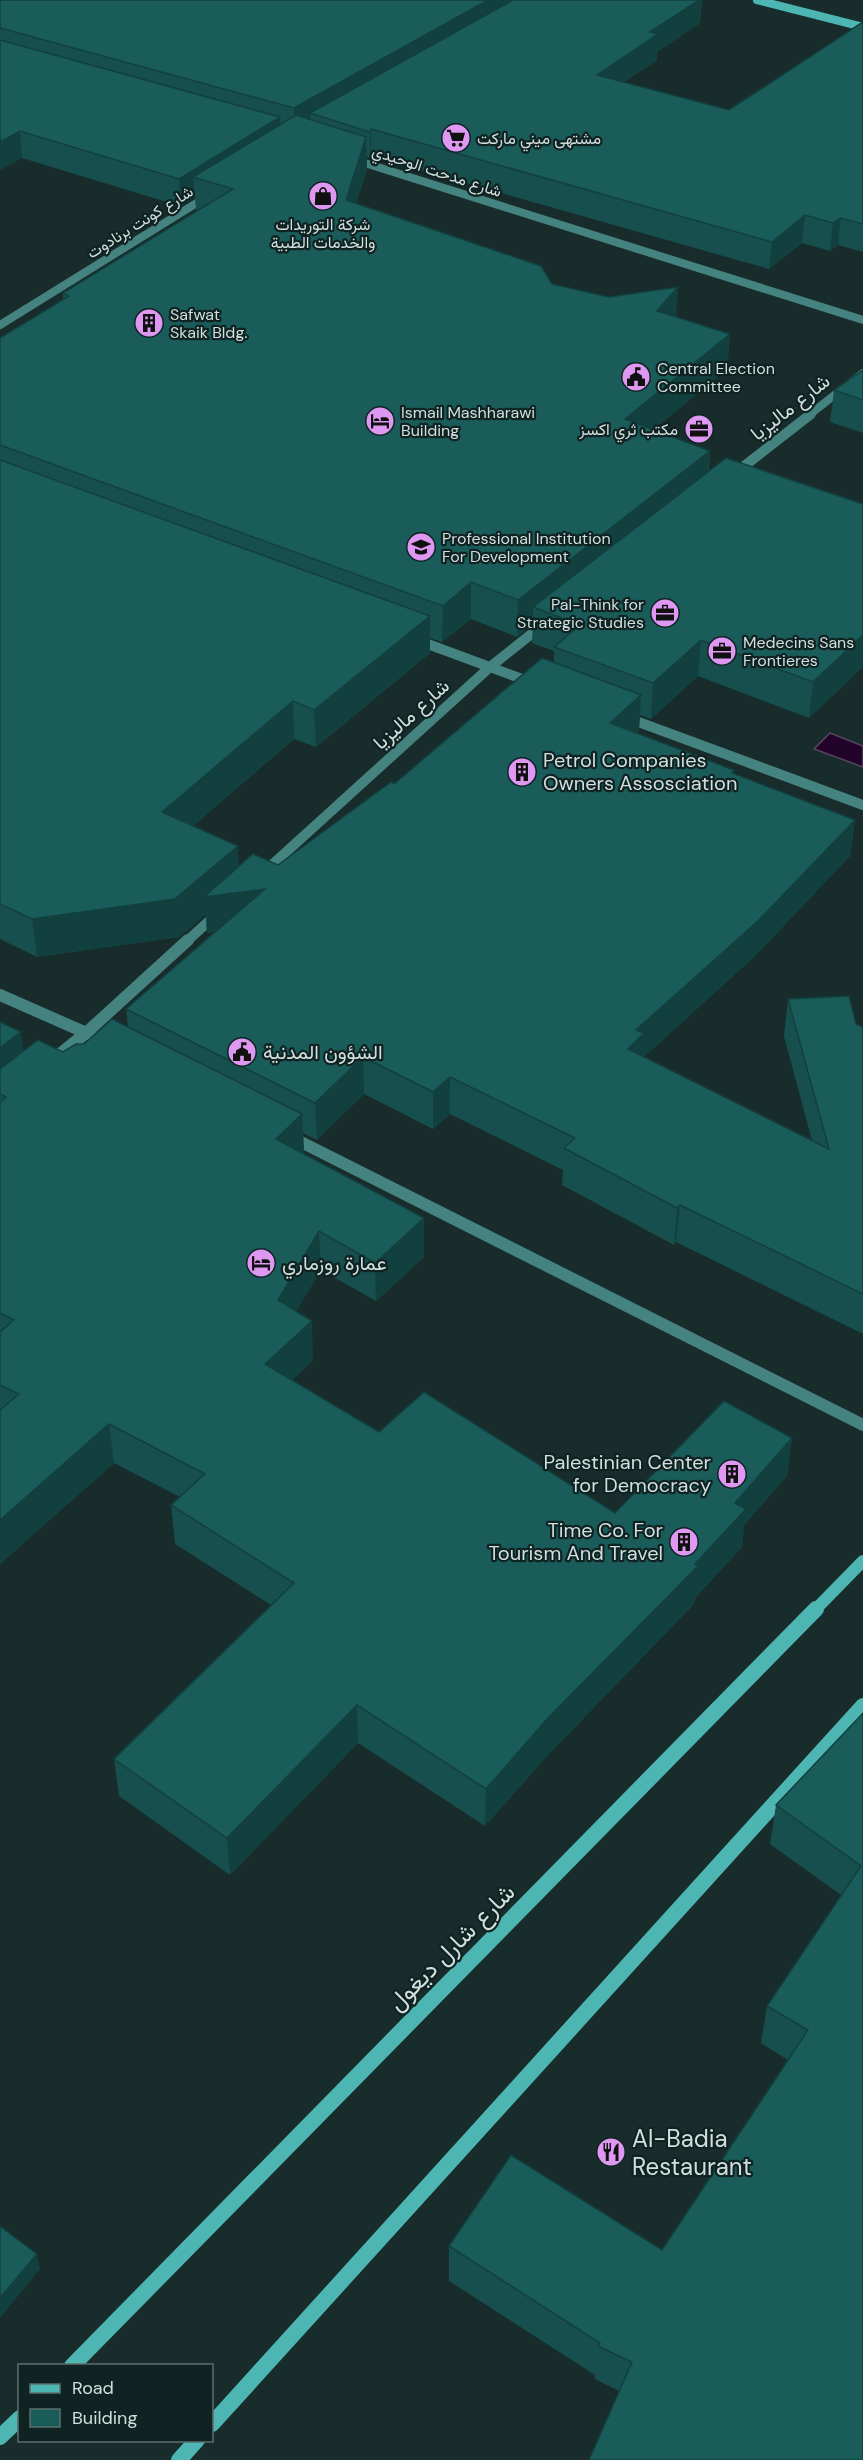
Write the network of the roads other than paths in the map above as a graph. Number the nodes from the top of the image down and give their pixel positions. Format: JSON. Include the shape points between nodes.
{"nodes":[{"id":1,"x":758,"y":0,"type":"edge"},
{"id":2,"x":863,"y":27,"type":"edge"},
{"id":3,"x":342,"y":155,"type":"edge"},
{"id":4,"x":217,"y":190,"type":"edge"},
{"id":5,"x":863,"y":320,"type":"edge"},
{"id":6,"x":0,"y":326,"type":"edge"},
{"id":7,"x":863,"y":373,"type":"edge"},
{"id":8,"x":723,"y":483,"type":"edge"},
{"id":9,"x":555,"y":615,"type":"edge"},
{"id":10,"x":412,"y":638,"type":"edge"},
{"id":11,"x":490,"y":667,"type":"junction"},
{"id":12,"x":544,"y":687,"type":"edge"},
{"id":13,"x":610,"y":711,"type":"edge"},
{"id":14,"x":863,"y":805,"type":"edge"},
{"id":15,"x":253,"y":882,"type":"edge"},
{"id":16,"x":226,"y":906,"type":"edge"},
{"id":17,"x":0,"y":995,"type":"edge"},
{"id":18,"x":86,"y":1033,"type":"junction"},
{"id":19,"x":107,"y":1044,"type":"edge"},
{"id":20,"x":43,"y":1067,"type":"edge"},
{"id":21,"x":277,"y":1130,"type":"edge"},
{"id":22,"x":863,"y":1425,"type":"edge"},
{"id":23,"x":863,"y":1561,"type":"edge"},
{"id":24,"x":863,"y":1706,"type":"edge"},
{"id":25,"x":74,"y":2364,"type":"edge"},
{"id":26,"x":18,"y":2420,"type":"edge"},
{"id":27,"x":213,"y":2423,"type":"edge"},
{"id":28,"x":0,"y":2437,"type":"edge"},
{"id":29,"x":195,"y":2442,"type":"edge"},
{"id":30,"x":179,"y":2460,"type":"edge"}],
"edges":[{"from":1,"to":2,"type":"main road"},
{"from":3,"to":5,"type":"street","name":"شارع مدحت الوحيدي"},
{"from":4,"to":6,"type":"street","name":"شارع كونت برنادوت"},
{"from":7,"to":8,"type":"street","name":"شارع ماليزيا"},
{"from":9,"to":11,"type":"street","name":"شارع ماليزيا"},
{"from":10,"to":11,"type":"street"},
{"from":11,"to":12,"type":"street"},
{"from":11,"to":15,"type":"street","name":"شارع ماليزيا"},
{"from":13,"to":14,"type":"street"},
{"from":16,"to":18,"type":"street"},
{"from":17,"to":18,"type":"street"},
{"from":18,"to":19,"type":"street"},
{"from":18,"to":20,"type":"street"},
{"from":21,"to":22,"type":"street"},
{"from":23,"to":25,"type":"main road","name":"شارع شارل ديغول"},
{"from":24,"to":27,"type":"main road"},
{"from":26,"to":28,"type":"main road"},
{"from":29,"to":30,"type":"main road"}]}
